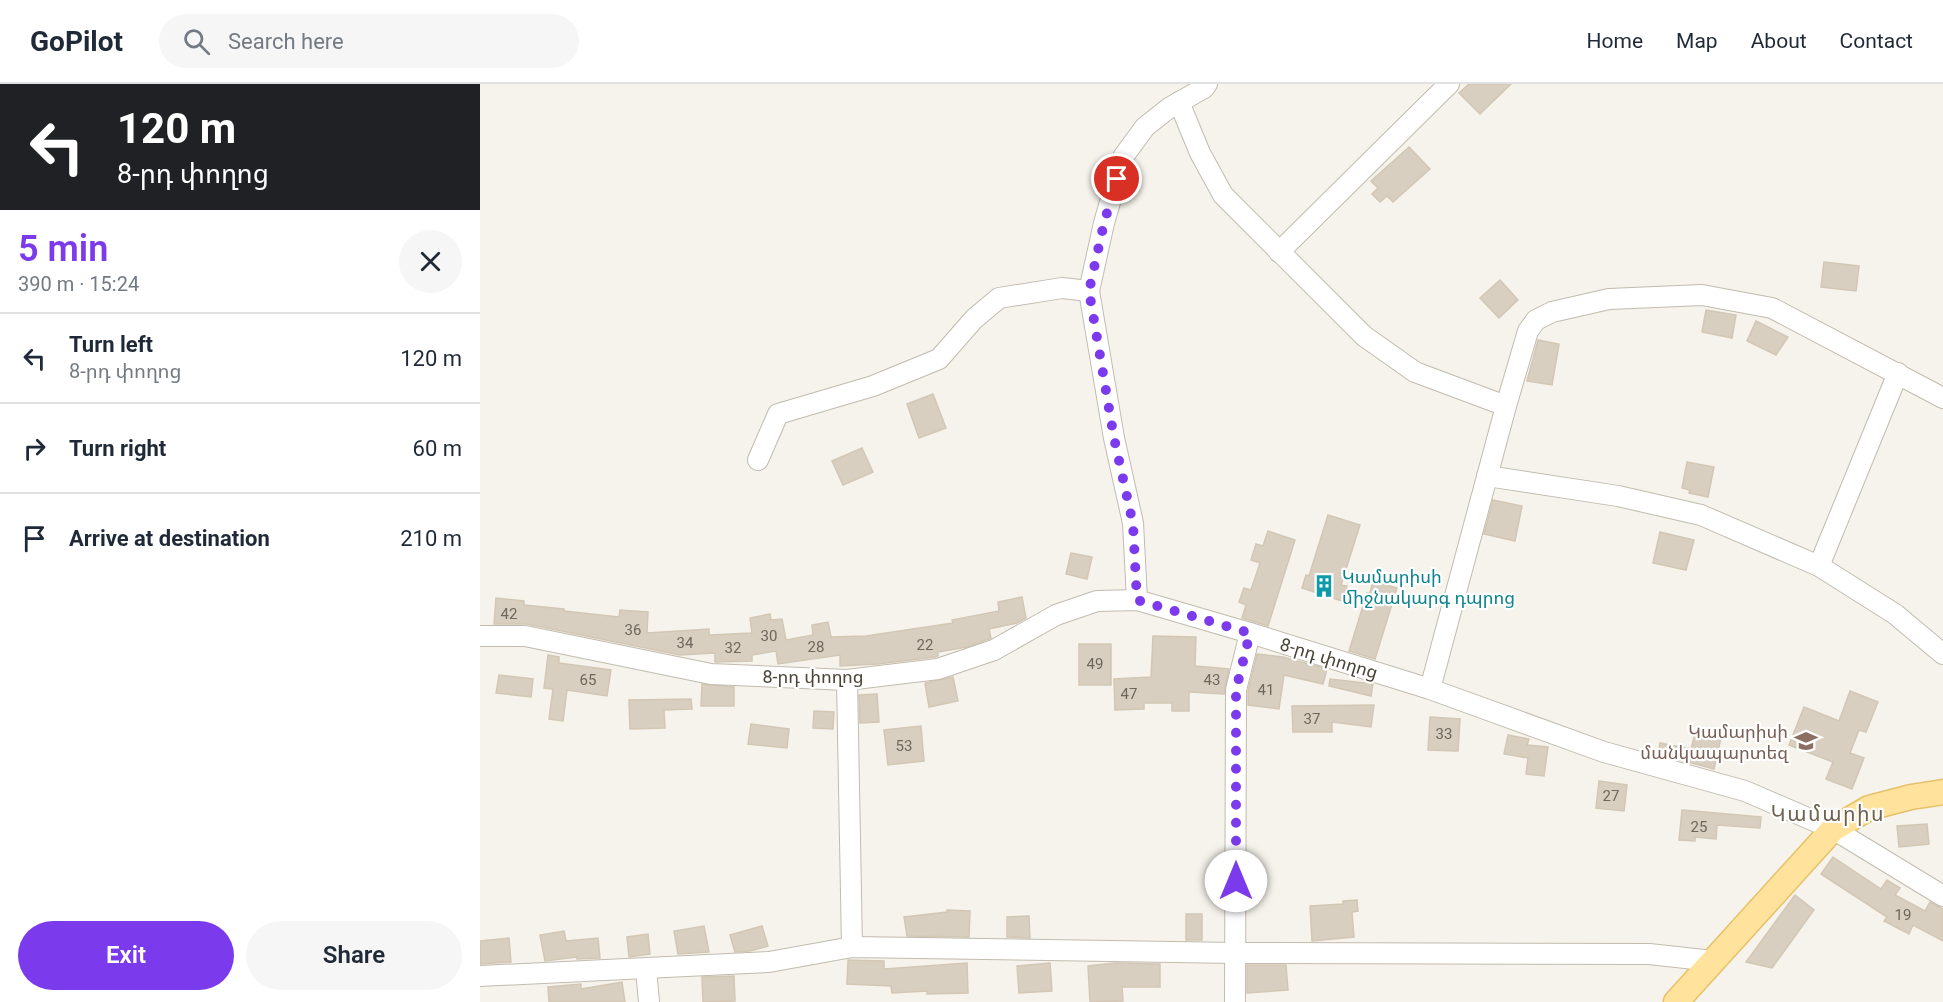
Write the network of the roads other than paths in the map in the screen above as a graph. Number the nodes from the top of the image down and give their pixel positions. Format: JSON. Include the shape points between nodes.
{"nodes":[{"id":1,"x":1207,"y":84,"type":"edge"},
{"id":2,"x":1449,"y":84,"type":"edge"},
{"id":3,"x":1179,"y":102,"type":"junction"},
{"id":4,"x":1279,"y":252,"type":"junction"},
{"id":5,"x":1089,"y":291,"type":"junction"},
{"id":6,"x":1898,"y":374,"type":"junction"},
{"id":7,"x":1943,"y":398,"type":"edge"},
{"id":8,"x":1506,"y":406,"type":"junction"},
{"id":9,"x":758,"y":460,"type":"dead end"},
{"id":10,"x":1487,"y":476,"type":"junction"},
{"id":11,"x":1819,"y":566,"type":"junction"},
{"id":12,"x":1137,"y":600,"type":"junction"},
{"id":13,"x":1250,"y":633,"type":"junction"},
{"id":14,"x":480,"y":636,"type":"edge"},
{"id":15,"x":1943,"y":654,"type":"edge"},
{"id":16,"x":847,"y":680,"type":"junction"},
{"id":17,"x":1430,"y":689,"type":"junction"},
{"id":18,"x":1943,"y":792,"type":"edge"},
{"id":19,"x":1833,"y":829,"type":"junction"},
{"id":20,"x":1943,"y":896,"type":"edge"},
{"id":21,"x":852,"y":947,"type":"junction"},
{"id":22,"x":1236,"y":953,"type":"junction"},
{"id":23,"x":1713,"y":961,"type":"junction"},
{"id":24,"x":646,"y":969,"type":"junction"},
{"id":25,"x":480,"y":976,"type":"edge"},
{"id":26,"x":649,"y":1002,"type":"edge"},
{"id":27,"x":1235,"y":1002,"type":"edge"},
{"id":28,"x":1676,"y":1002,"type":"edge"}],
"edges":[{"from":1,"to":3,"type":"street"},
{"from":2,"to":4,"type":"street"},
{"from":3,"to":4,"type":"street","via":[[1223,195]]},
{"from":3,"to":5,"type":"street","via":[[1145,127],[1123,157]]},
{"from":4,"to":8,"type":"street","via":[[1364,336],[1415,372]]},
{"from":5,"to":9,"type":"street","via":[[1062,288],[999,298],[974,319],[939,359],[873,386],[778,414]]},
{"from":5,"to":12,"type":"street","via":[[1133,524]]},
{"from":6,"to":7,"type":"street"},
{"from":6,"to":8,"type":"street","via":[[1772,308],[1702,295],[1609,299],[1552,312],[1536,320],[1528,331]]},
{"from":6,"to":11,"type":"street"},
{"from":8,"to":10,"type":"street"},
{"from":10,"to":11,"type":"street","via":[[1618,496],[1701,515]]},
{"from":10,"to":17,"type":"street"},
{"from":11,"to":15,"type":"street","via":[[1895,614]]},
{"from":12,"to":13,"type":"street","name":"8-րդ փողոց"},
{"from":12,"to":16,"type":"street","name":"8-րդ փողոց","via":[[1097,601],[1056,615],[994,650],[938,669]]},
{"from":13,"to":17,"type":"street","name":"8-րդ փողոց"},
{"from":13,"to":22,"type":"street","via":[[1236,690]]},
{"from":14,"to":16,"type":"street","name":"8-րդ փողոց","via":[[525,636],[711,674]]},
{"from":16,"to":21,"type":"street"},
{"from":17,"to":19,"type":"street","name":"8-րդ փողոց","via":[[1604,752],[1745,791]]},
{"from":18,"to":19,"type":"main road","via":[[1869,808]]},
{"from":19,"to":20,"type":"street","name":"8-րդ փողոց"},
{"from":19,"to":23,"type":"main road"},
{"from":21,"to":22,"type":"street"},
{"from":21,"to":24,"type":"street","via":[[769,962]]},
{"from":22,"to":23,"type":"street","via":[[1649,954]]},
{"from":22,"to":27,"type":"street"},
{"from":23,"to":28,"type":"main road"},
{"from":24,"to":25,"type":"street"},
{"from":24,"to":26,"type":"street"}]}
